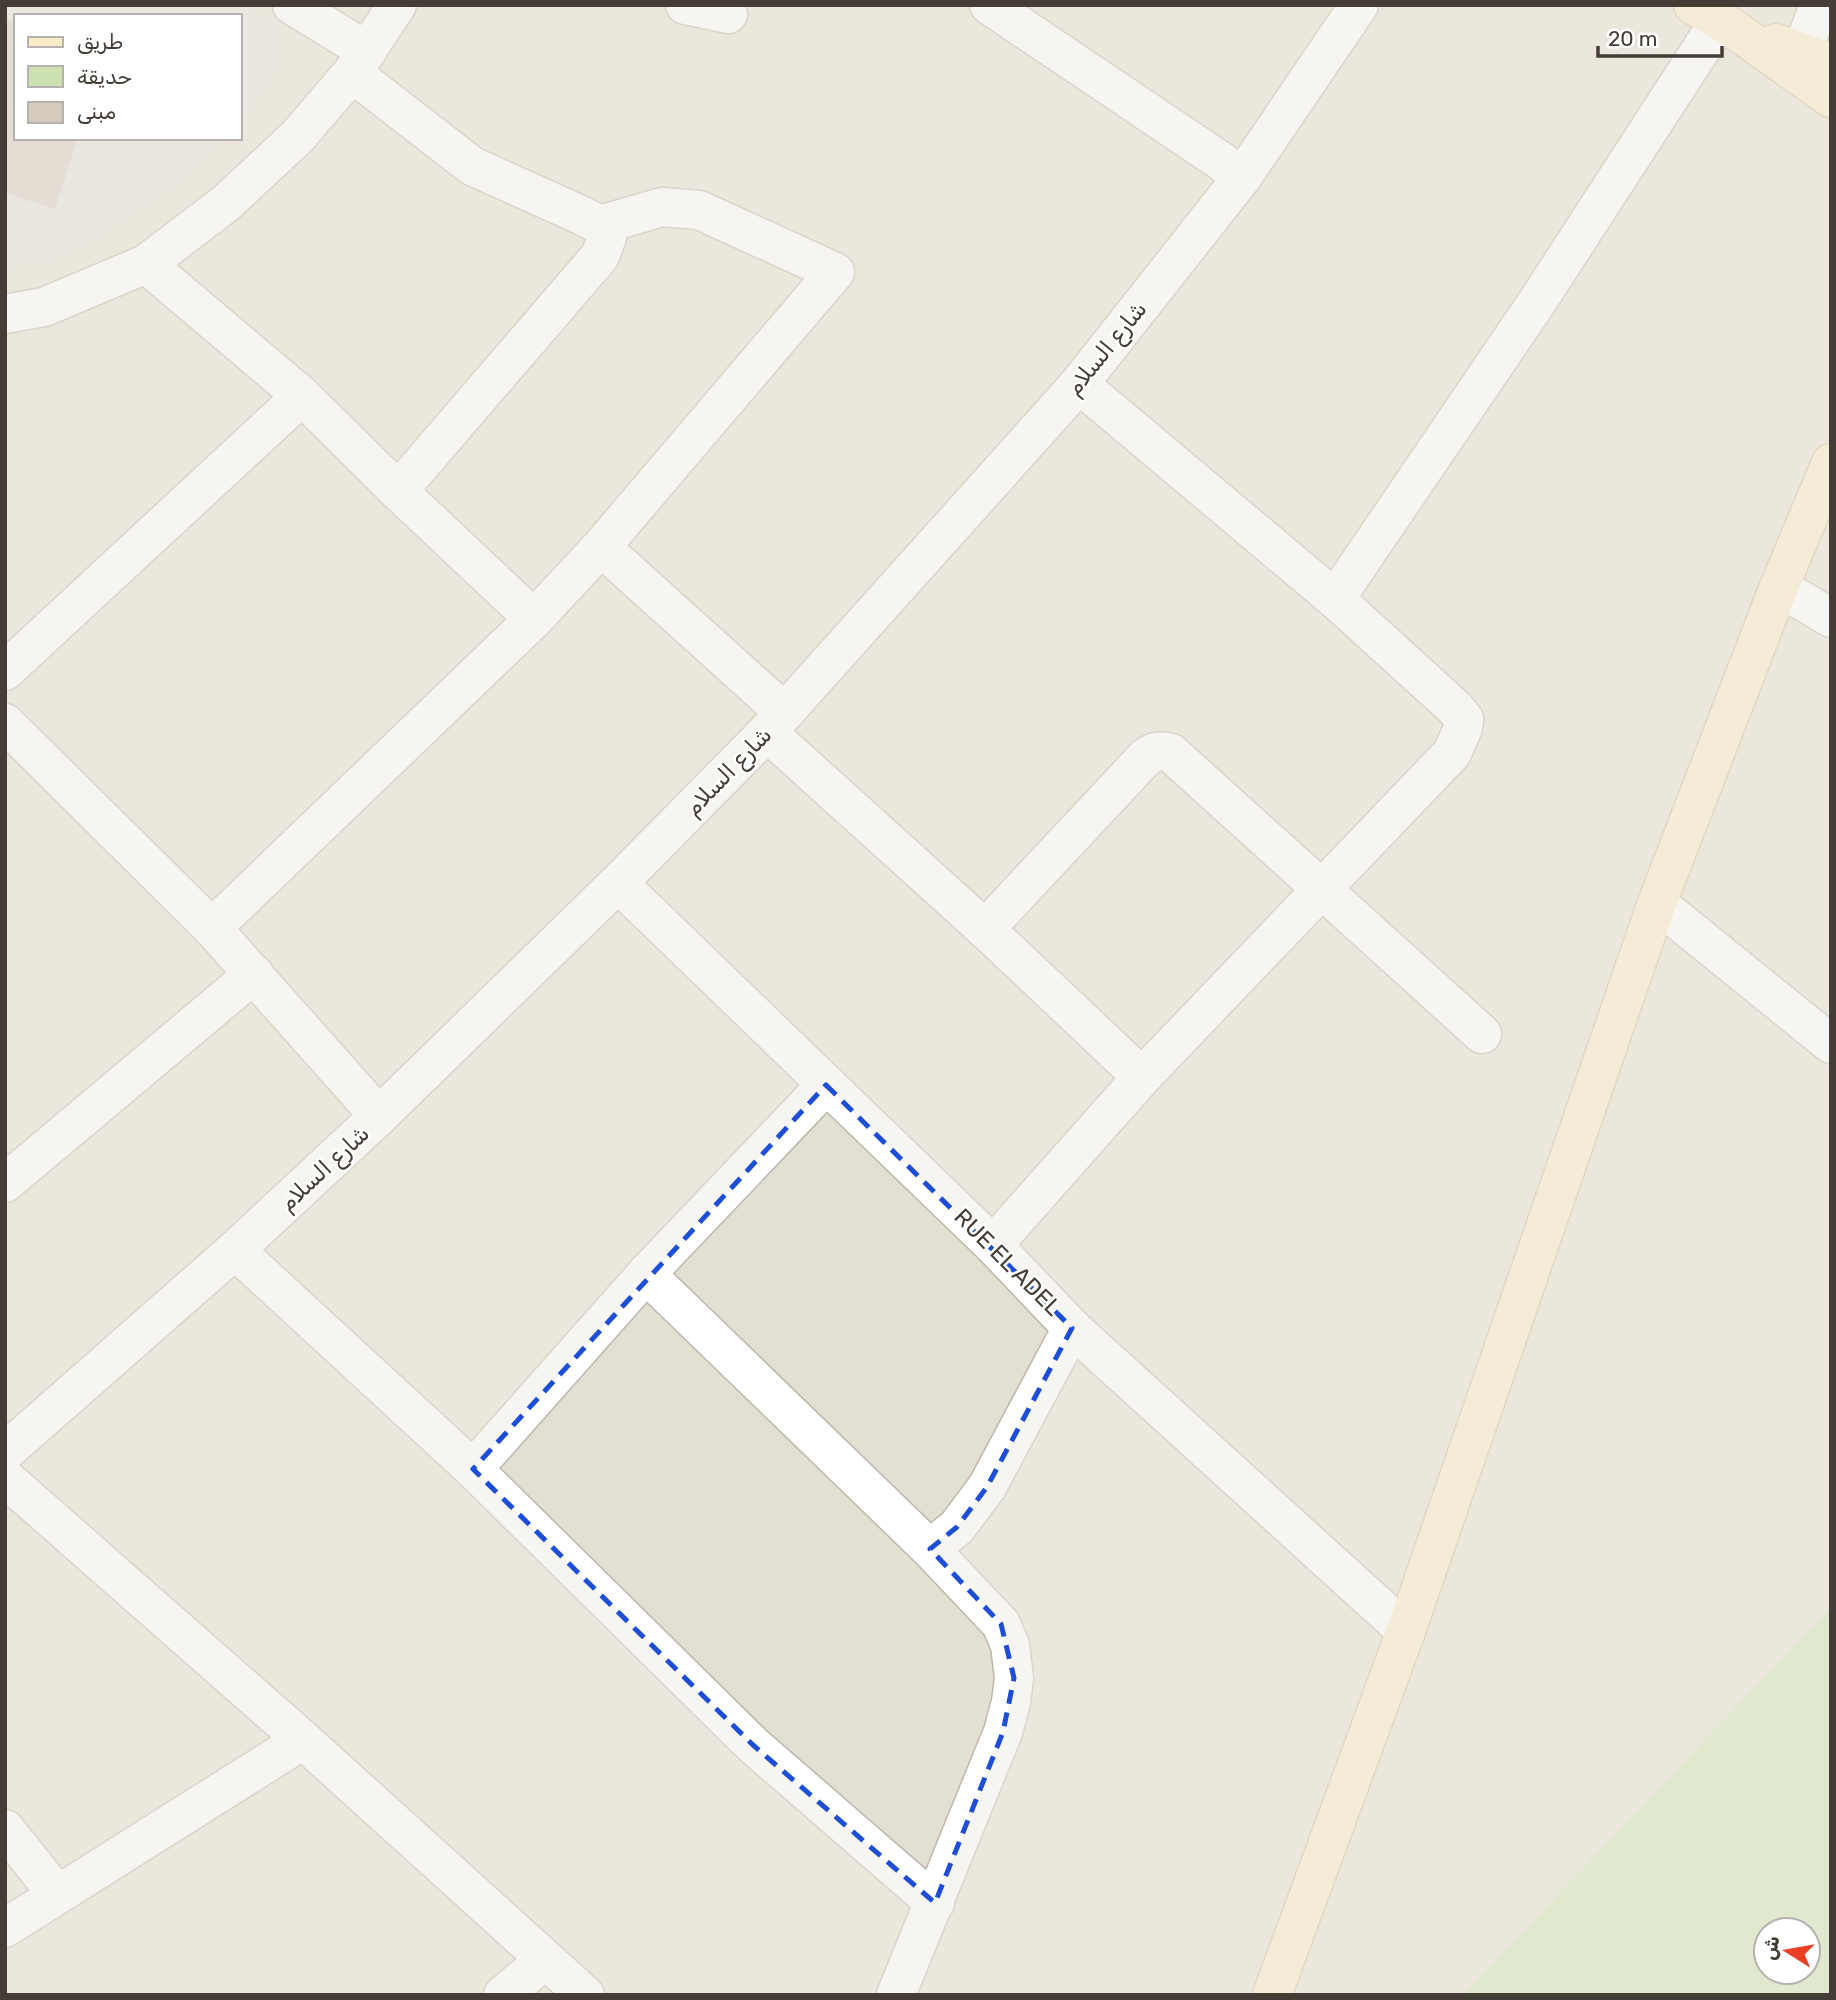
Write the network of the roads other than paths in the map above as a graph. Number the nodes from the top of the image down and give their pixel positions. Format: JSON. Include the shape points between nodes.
{"nodes":[{"id":1,"x":292,"y":5,"type":"edge"},
{"id":2,"x":397,"y":5,"type":"edge"},
{"id":3,"x":685,"y":5,"type":"edge"},
{"id":4,"x":989,"y":5,"type":"edge"},
{"id":5,"x":1359,"y":5,"type":"edge"},
{"id":6,"x":1819,"y":5,"type":"edge"},
{"id":7,"x":729,"y":14,"type":"dead end"},
{"id":8,"x":1715,"y":18,"type":"edge"},
{"id":9,"x":1816,"y":58,"type":"edge"},
{"id":10,"x":359,"y":62,"type":"junction"},
{"id":11,"x":1831,"y":98,"type":"edge"},
{"id":12,"x":1242,"y":176,"type":"junction"},
{"id":13,"x":600,"y":225,"type":"junction"},
{"id":14,"x":146,"y":264,"type":"junction"},
{"id":15,"x":5,"y":314,"type":"edge"},
{"id":16,"x":1079,"y":383,"type":"junction"},
{"id":17,"x":302,"y":397,"type":"junction"},
{"id":18,"x":1829,"y":464,"type":"edge"},
{"id":19,"x":398,"y":491,"type":"junction"},
{"id":20,"x":601,"y":547,"type":"junction"},
{"id":21,"x":1779,"y":587,"type":"junction"},
{"id":22,"x":1335,"y":599,"type":"junction"},
{"id":23,"x":1831,"y":618,"type":"edge"},
{"id":24,"x":534,"y":619,"type":"junction"},
{"id":25,"x":5,"y":671,"type":"edge"},
{"id":26,"x":776,"y":722,"type":"junction"},
{"id":27,"x":5,"y":723,"type":"edge"},
{"id":28,"x":618,"y":883,"type":"junction"},
{"id":29,"x":1323,"y":889,"type":"junction"},
{"id":30,"x":1657,"y":903,"type":"junction"},
{"id":31,"x":212,"y":928,"type":"junction"},
{"id":32,"x":985,"y":929,"type":"junction"},
{"id":33,"x":254,"y":974,"type":"junction"},
{"id":34,"x":1482,"y":1034,"type":"dead end"},
{"id":35,"x":1831,"y":1044,"type":"edge"},
{"id":36,"x":1142,"y":1077,"type":"junction"},
{"id":37,"x":826,"y":1085,"type":"junction"},
{"id":38,"x":379,"y":1116,"type":"junction"},
{"id":39,"x":5,"y":1183,"type":"edge"},
{"id":40,"x":993,"y":1245,"type":"junction"},
{"id":41,"x":235,"y":1250,"type":"junction"},
{"id":42,"x":646,"y":1274,"type":"junction"},
{"id":43,"x":1072,"y":1328,"type":"junction"},
{"id":44,"x":5,"y":1452,"type":"edge"},
{"id":45,"x":473,"y":1469,"type":"junction"},
{"id":46,"x":5,"y":1478,"type":"edge"},
{"id":47,"x":930,"y":1549,"type":"junction"},
{"id":48,"x":1406,"y":1631,"type":"junction"},
{"id":49,"x":303,"y":1740,"type":"junction"},
{"id":50,"x":5,"y":1829,"type":"edge"},
{"id":51,"x":57,"y":1894,"type":"junction"},
{"id":52,"x":935,"y":1903,"type":"junction"},
{"id":53,"x":5,"y":1928,"type":"edge"},
{"id":54,"x":545,"y":1960,"type":"junction"},
{"id":55,"x":503,"y":1995,"type":"edge"},
{"id":56,"x":585,"y":1995,"type":"edge"},
{"id":57,"x":896,"y":1995,"type":"edge"},
{"id":58,"x":1272,"y":1995,"type":"edge"}],
"edges":[{"from":1,"to":10,"type":"street"},
{"from":2,"to":10,"type":"street"},
{"from":3,"to":7,"type":"street"},
{"from":4,"to":12,"type":"street"},
{"from":5,"to":12,"type":"street","name":"شارع السلام"},
{"from":6,"to":9,"type":"street"},
{"from":8,"to":9,"type":"main road"},
{"from":8,"to":11,"type":"main road"},
{"from":8,"to":22,"type":"street","via":[[1537,302]]},
{"from":10,"to":13,"type":"street","via":[[472,166]]},
{"from":10,"to":14,"type":"street","via":[[297,137],[225,204]]},
{"from":12,"to":16,"type":"street","name":"شارع السلام"},
{"from":13,"to":19,"type":"street","via":[[607,237],[600,256]]},
{"from":13,"to":20,"type":"street","via":[[662,207],[699,210],[835,272]]},
{"from":14,"to":15,"type":"street","via":[[44,307]]},
{"from":14,"to":17,"type":"street"},
{"from":16,"to":22,"type":"street"},
{"from":16,"to":26,"type":"street","name":"شارع السلام"},
{"from":17,"to":19,"type":"street"},
{"from":17,"to":25,"type":"street"},
{"from":18,"to":21,"type":"main road"},
{"from":19,"to":24,"type":"street"},
{"from":20,"to":24,"type":"street"},
{"from":20,"to":26,"type":"street"},
{"from":21,"to":23,"type":"street"},
{"from":21,"to":30,"type":"main road"},
{"from":22,"to":29,"type":"street","via":[[1464,719],[1451,753]]},
{"from":24,"to":31,"type":"street"},
{"from":26,"to":28,"type":"street","name":"شارع السلام"},
{"from":26,"to":32,"type":"street"},
{"from":27,"to":31,"type":"street"},
{"from":28,"to":37,"type":"street","name":"RUE EL ADEL"},
{"from":28,"to":38,"type":"street","name":"شارع السلام"},
{"from":29,"to":32,"type":"street","via":[[1171,753],[1160,750],[1144,759]]},
{"from":29,"to":34,"type":"street"},
{"from":29,"to":36,"type":"street"},
{"from":30,"to":35,"type":"street"},
{"from":30,"to":48,"type":"main road"},
{"from":31,"to":33,"type":"street"},
{"from":32,"to":36,"type":"street"},
{"from":33,"to":38,"type":"street"},
{"from":33,"to":39,"type":"street"},
{"from":36,"to":40,"type":"street"},
{"from":37,"to":40,"type":"street","name":"RUE EL ADEL"},
{"from":37,"to":42,"type":"street"},
{"from":38,"to":41,"type":"street","name":"شارع السلام"},
{"from":40,"to":43,"type":"street","name":"RUE EL ADEL"},
{"from":41,"to":44,"type":"street","name":"شارع السلام"},
{"from":41,"to":45,"type":"street"},
{"from":42,"to":45,"type":"street"},
{"from":42,"to":47,"type":"street"},
{"from":43,"to":47,"type":"street","via":[[987,1487],[957,1527]]},
{"from":43,"to":48,"type":"street","name":"RUE EL ADEL"},
{"from":45,"to":52,"type":"street","via":[[752,1745]]},
{"from":46,"to":49,"type":"street"},
{"from":47,"to":52,"type":"street","via":[[1001,1624],[1010,1645],[1014,1678],[1003,1732]]},
{"from":48,"to":58,"type":"main road"},
{"from":49,"to":51,"type":"street"},
{"from":49,"to":54,"type":"street"},
{"from":50,"to":51,"type":"street"},
{"from":51,"to":53,"type":"street"},
{"from":52,"to":57,"type":"street"},
{"from":54,"to":55,"type":"street"},
{"from":54,"to":56,"type":"street"}]}
